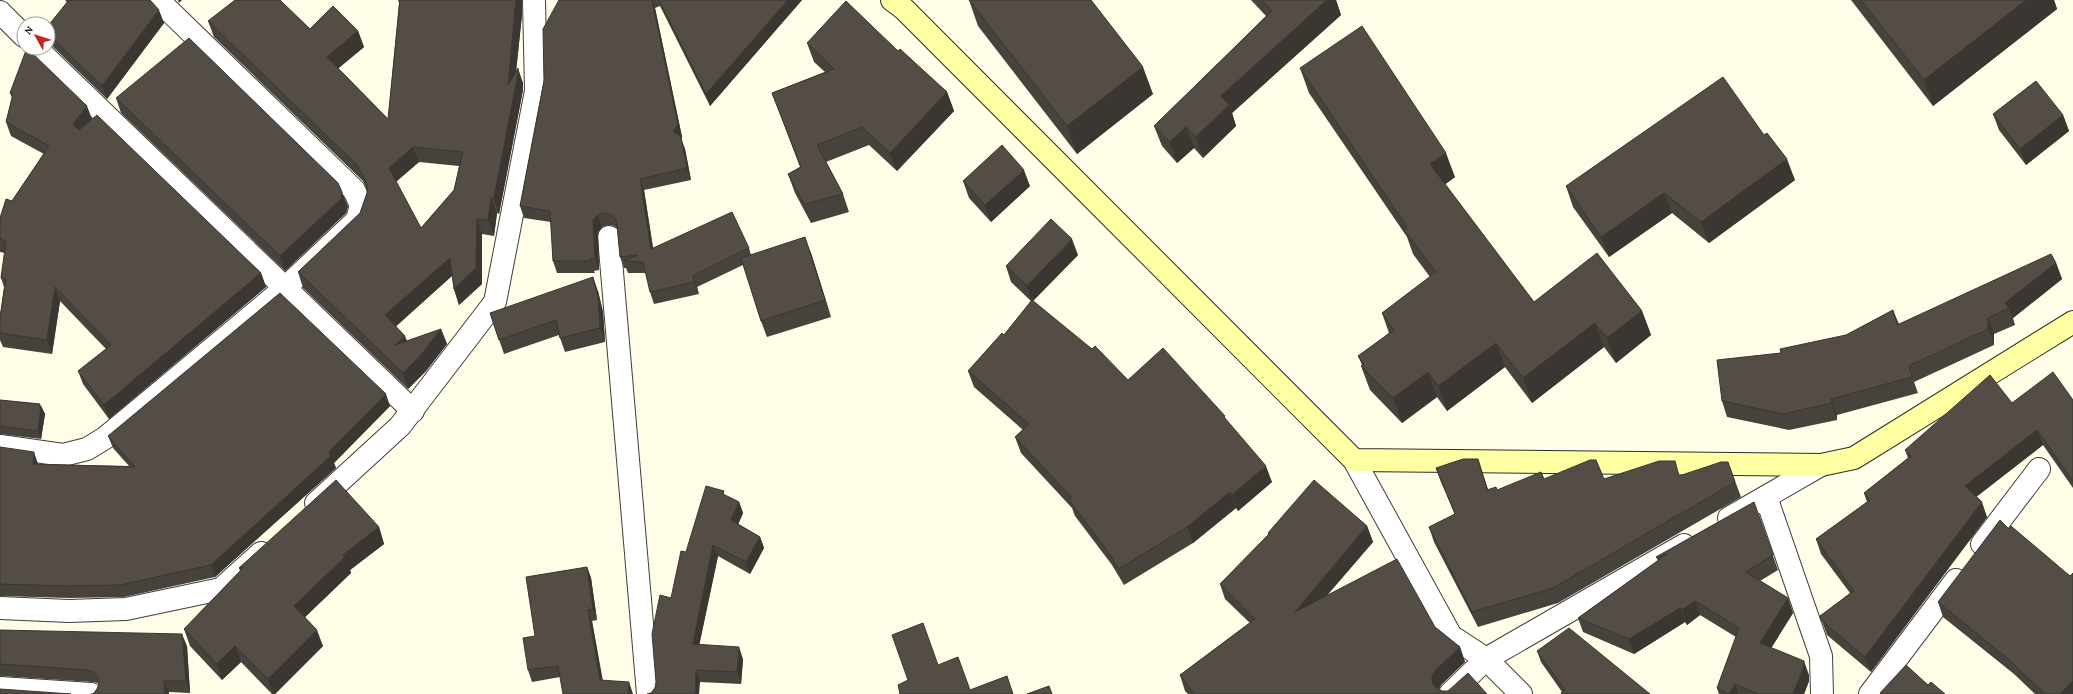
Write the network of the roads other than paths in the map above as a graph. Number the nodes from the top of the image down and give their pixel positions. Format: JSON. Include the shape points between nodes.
{"nodes":[{"id":1,"x":158,"y":0,"type":"edge"},
{"id":2,"x":534,"y":0,"type":"edge"},
{"id":3,"x":892,"y":0,"type":"edge"},
{"id":4,"x":0,"y":12,"type":"edge"},
{"id":5,"x":16,"y":28,"type":"edge"},
{"id":6,"x":44,"y":56,"type":"edge"},
{"id":7,"x":609,"y":237,"type":"dead end"},
{"id":8,"x":286,"y":288,"type":"junction"},
{"id":9,"x":2073,"y":322,"type":"edge"},
{"id":10,"x":413,"y":411,"type":"junction"},
{"id":11,"x":0,"y":446,"type":"edge"},
{"id":12,"x":1354,"y":460,"type":"junction"},
{"id":13,"x":1821,"y":465,"type":"junction"},
{"id":14,"x":2038,"y":469,"type":"dead end"},
{"id":15,"x":1766,"y":497,"type":"junction"},
{"id":16,"x":302,"y":515,"type":"edge"},
{"id":17,"x":273,"y":541,"type":"edge"},
{"id":18,"x":0,"y":608,"type":"edge"},
{"id":19,"x":1486,"y":659,"type":"junction"},
{"id":20,"x":0,"y":688,"type":"edge"},
{"id":21,"x":91,"y":694,"type":"edge"},
{"id":22,"x":648,"y":694,"type":"edge"},
{"id":23,"x":1450,"y":694,"type":"edge"},
{"id":24,"x":1521,"y":694,"type":"edge"},
{"id":25,"x":1822,"y":694,"type":"edge"},
{"id":26,"x":1870,"y":694,"type":"edge"}],
"edges":[{"from":1,"to":8,"type":"street","via":[[354,190],[361,206],[357,220]]},
{"from":2,"to":10,"type":"street","via":[[536,91],[495,302]]},
{"from":3,"to":12,"type":"street","via":[[1088,192]]},
{"from":4,"to":5,"type":"street"},
{"from":6,"to":8,"type":"street"},
{"from":7,"to":22,"type":"street"},
{"from":8,"to":10,"type":"street"},
{"from":8,"to":11,"type":"street","via":[[105,438],[87,449],[63,455]]},
{"from":9,"to":13,"type":"street","via":[[1854,458]]},
{"from":10,"to":16,"type":"street","via":[[400,426]]},
{"from":12,"to":13,"type":"street"},
{"from":12,"to":19,"type":"street","via":[[1450,636]]},
{"from":13,"to":15,"type":"street"},
{"from":14,"to":26,"type":"street"},
{"from":15,"to":19,"type":"street"},
{"from":15,"to":25,"type":"street","via":[[1821,656]]},
{"from":17,"to":18,"type":"street","via":[[221,589],[126,609],[69,611]]},
{"from":19,"to":23,"type":"street"},
{"from":19,"to":24,"type":"street"},
{"from":20,"to":21,"type":"street"}]}
